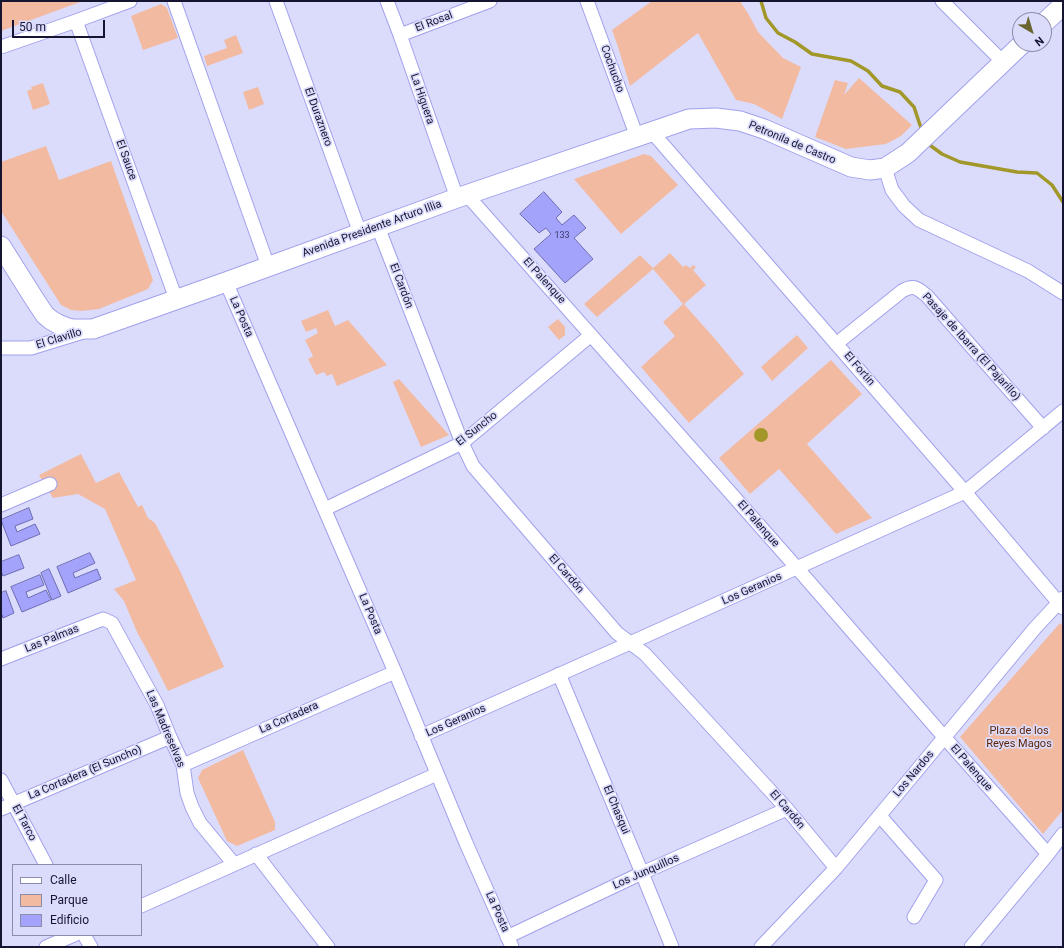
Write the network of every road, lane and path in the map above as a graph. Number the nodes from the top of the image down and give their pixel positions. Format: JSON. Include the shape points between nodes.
{"nodes":[{"id":1,"x":130,"y":1,"type":"edge"},
{"id":2,"x":174,"y":1,"type":"edge"},
{"id":3,"x":276,"y":1,"type":"edge"},
{"id":4,"x":387,"y":1,"type":"edge"},
{"id":5,"x":490,"y":1,"type":"edge"},
{"id":6,"x":587,"y":1,"type":"edge"},
{"id":7,"x":942,"y":1,"type":"edge"},
{"id":8,"x":1063,"y":5,"type":"edge"},
{"id":9,"x":1052,"y":15,"type":"edge"},
{"id":10,"x":76,"y":21,"type":"junction"},
{"id":11,"x":400,"y":35,"type":"junction"},
{"id":12,"x":1,"y":47,"type":"edge"},
{"id":13,"x":1014,"y":52,"type":"edge"},
{"id":14,"x":1003,"y":62,"type":"junction"},
{"id":15,"x":645,"y":135,"type":"junction"},
{"id":16,"x":885,"y":168,"type":"junction"},
{"id":17,"x":462,"y":197,"type":"junction"},
{"id":18,"x":378,"y":227,"type":"junction"},
{"id":19,"x":360,"y":233,"type":"junction"},
{"id":20,"x":1,"y":246,"type":"edge"},
{"id":21,"x":268,"y":266,"type":"junction"},
{"id":22,"x":226,"y":282,"type":"junction"},
{"id":23,"x":1063,"y":293,"type":"edge"},
{"id":24,"x":176,"y":299,"type":"junction"},
{"id":25,"x":93,"y":329,"type":"junction"},
{"id":26,"x":591,"y":335,"type":"junction"},
{"id":27,"x":836,"y":344,"type":"junction"},
{"id":28,"x":1,"y":348,"type":"edge"},
{"id":29,"x":1063,"y":411,"type":"edge"},
{"id":30,"x":1043,"y":428,"type":"junction"},
{"id":31,"x":462,"y":443,"type":"junction"},
{"id":32,"x":50,"y":484,"type":"dead end"},
{"id":33,"x":966,"y":492,"type":"junction"},
{"id":34,"x":1,"y":505,"type":"edge"},
{"id":35,"x":325,"y":509,"type":"junction"},
{"id":36,"x":797,"y":568,"type":"junction"},
{"id":37,"x":1061,"y":602,"type":"edge"},
{"id":38,"x":103,"y":618,"type":"joint"},
{"id":39,"x":630,"y":643,"type":"junction"},
{"id":40,"x":1,"y":659,"type":"edge"},
{"id":41,"x":395,"y":672,"type":"junction"},
{"id":42,"x":559,"y":674,"type":"junction"},
{"id":43,"x":421,"y":736,"type":"junction"},
{"id":44,"x":170,"y":737,"type":"junction"},
{"id":45,"x":945,"y":738,"type":"junction"},
{"id":46,"x":183,"y":765,"type":"junction"},
{"id":47,"x":437,"y":774,"type":"junction"},
{"id":48,"x":1,"y":780,"type":"edge"},
{"id":49,"x":13,"y":803,"type":"junction"},
{"id":50,"x":1,"y":809,"type":"edge"},
{"id":51,"x":787,"y":809,"type":"junction"},
{"id":52,"x":880,"y":816,"type":"junction"},
{"id":53,"x":1063,"y":834,"type":"edge"},
{"id":54,"x":256,"y":854,"type":"junction"},
{"id":55,"x":1048,"y":854,"type":"junction"},
{"id":56,"x":45,"y":864,"type":"edge"},
{"id":57,"x":234,"y":864,"type":"junction"},
{"id":58,"x":836,"y":868,"type":"junction"},
{"id":59,"x":642,"y":873,"type":"junction"},
{"id":60,"x":142,"y":906,"type":"edge"},
{"id":61,"x":914,"y":917,"type":"dead end"},
{"id":62,"x":72,"y":936,"type":"edge"},
{"id":63,"x":85,"y":936,"type":"edge"},
{"id":64,"x":510,"y":942,"type":"edge"},
{"id":65,"x":46,"y":947,"type":"edge"},
{"id":66,"x":91,"y":947,"type":"edge"},
{"id":67,"x":328,"y":947,"type":"edge"},
{"id":68,"x":672,"y":947,"type":"edge"},
{"id":69,"x":761,"y":947,"type":"edge"},
{"id":70,"x":970,"y":947,"type":"edge"}],
"edges":[{"from":1,"to":10,"type":"street"},
{"from":2,"to":21,"type":"street"},
{"from":3,"to":19,"type":"street","name":"El Duraznero"},
{"from":4,"to":11,"type":"street","name":"La Higuera"},
{"from":5,"to":11,"type":"street","name":"El Rosal"},
{"from":6,"to":15,"type":"street","name":"Cochucho"},
{"from":7,"to":14,"type":"street"},
{"from":8,"to":9,"type":"main road"},
{"from":10,"to":12,"type":"street"},
{"from":10,"to":24,"type":"street","name":"El Sauce"},
{"from":11,"to":17,"type":"street","name":"La Higuera"},
{"from":13,"to":14,"type":"main road"},
{"from":14,"to":16,"type":"main road","name":"Petronila de Castro","via":[[908,153]]},
{"from":15,"to":16,"type":"main road","name":"Petronila de Castro","via":[[689,119],[716,118],[740,121],[851,167],[870,170]]},
{"from":15,"to":17,"type":"main road","name":"Avenida Presidente Arturo Illia"},
{"from":15,"to":27,"type":"street","name":"El Fortin"},
{"from":16,"to":23,"type":"street","via":[[892,190],[919,220],[1028,271]]},
{"from":17,"to":18,"type":"main road","name":"Avenida Presidente Arturo Illia"},
{"from":17,"to":26,"type":"street","name":"El Palenque"},
{"from":18,"to":19,"type":"main road","name":"Avenida Presidente Arturo Illia"},
{"from":18,"to":31,"type":"street","name":"El Cardón"},
{"from":19,"to":21,"type":"main road","name":"Avenida Presidente Arturo Illia"},
{"from":20,"to":25,"type":"main road","via":[[35,300],[51,320],[68,328]]},
{"from":21,"to":22,"type":"main road","name":"Avenida Presidente Arturo Illia"},
{"from":22,"to":24,"type":"main road","name":"Avenida Presidente Arturo Illia"},
{"from":22,"to":35,"type":"street","name":"La Posta"},
{"from":24,"to":25,"type":"main road","name":"Avenida Presidente Arturo Illia"},
{"from":25,"to":28,"type":"street","name":"El Clavillo","via":[[31,348]]},
{"from":26,"to":31,"type":"street","name":"El Suncho"},
{"from":26,"to":36,"type":"street","name":"El Palenque"},
{"from":27,"to":30,"type":"street","name":"Pasaje de Ibarra (El Pajarillo)","via":[[902,291],[909,287],[917,288],[927,296]]},
{"from":27,"to":33,"type":"street","name":"El Fortin"},
{"from":29,"to":30,"type":"street","name":"Los Geranios"},
{"from":30,"to":33,"type":"street","name":"Los Geranios"},
{"from":31,"to":35,"type":"street","name":"El Suncho"},
{"from":31,"to":39,"type":"street","name":"El Cardón","via":[[473,466],[617,633]]},
{"from":32,"to":34,"type":"street"},
{"from":33,"to":36,"type":"street","name":"Los Geranios"},
{"from":33,"to":37,"type":"street","name":"El Fortin"},
{"from":35,"to":41,"type":"street","name":"La Posta"},
{"from":36,"to":39,"type":"street","name":"Los Geranios"},
{"from":36,"to":45,"type":"street","name":"El Palenque"},
{"from":37,"to":45,"type":"street","name":"Los Nardos","via":[[1034,628]]},
{"from":38,"to":40,"type":"street","name":"Las Palmas"},
{"from":38,"to":44,"type":"street","name":"Las Madreselvas","via":[[112,622],[157,705]]},
{"from":39,"to":42,"type":"street","name":"Los Geranios"},
{"from":39,"to":51,"type":"street","name":"El Cardón","via":[[645,654]]},
{"from":41,"to":43,"type":"street","name":"La Posta"},
{"from":41,"to":46,"type":"street","name":"La Cortadera"},
{"from":42,"to":43,"type":"street","name":"Los Geranios"},
{"from":42,"to":59,"type":"street","name":"El Chasqui"},
{"from":43,"to":47,"type":"street","name":"La Posta"},
{"from":44,"to":46,"type":"street","name":"Las Madreselvas"},
{"from":44,"to":49,"type":"street","name":"La Cortadera (El Suncho)"},
{"from":45,"to":52,"type":"street","name":"Los Nardos"},
{"from":45,"to":55,"type":"street","name":"El Palenque"},
{"from":46,"to":57,"type":"street","name":"Las Madreselvas","via":[[187,793],[200,823]]},
{"from":47,"to":54,"type":"street"},
{"from":47,"to":64,"type":"street","name":"La Posta"},
{"from":48,"to":49,"type":"street","name":"El Tarco"},
{"from":49,"to":50,"type":"street","name":"La Cortadera (El Suncho)"},
{"from":49,"to":56,"type":"street","name":"El Tarco"},
{"from":51,"to":58,"type":"street","name":"El Cardón"},
{"from":51,"to":59,"type":"street","name":"Los Junquillos"},
{"from":52,"to":58,"type":"street","name":"Los Nardos"},
{"from":52,"to":61,"type":"street","via":[[936,880]]},
{"from":53,"to":55,"type":"street"},
{"from":54,"to":57,"type":"street"},
{"from":54,"to":67,"type":"street"},
{"from":55,"to":70,"type":"street"},
{"from":57,"to":60,"type":"street"},
{"from":58,"to":69,"type":"street","name":"Los Nardos"},
{"from":59,"to":64,"type":"street","name":"Los Junquillos"},
{"from":59,"to":68,"type":"street","name":"El Chasqui"},
{"from":62,"to":65,"type":"street"},
{"from":63,"to":66,"type":"street"}]}
